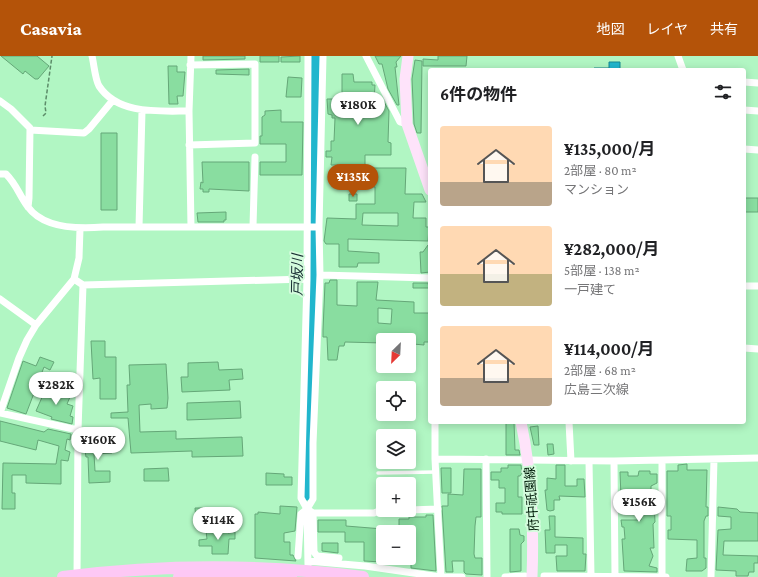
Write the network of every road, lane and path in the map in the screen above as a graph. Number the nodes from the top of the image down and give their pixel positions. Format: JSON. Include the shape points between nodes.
{"nodes":[{"id":1,"x":52,"y":56,"type":"edge"},
{"id":2,"x":92,"y":56,"type":"edge"},
{"id":3,"x":191,"y":56,"type":"edge"},
{"id":4,"x":308,"y":56,"type":"edge"},
{"id":5,"x":323,"y":56,"type":"edge"},
{"id":6,"x":366,"y":56,"type":"edge"},
{"id":7,"x":408,"y":56,"type":"edge"},
{"id":8,"x":678,"y":56,"type":"edge"},
{"id":9,"x":190,"y":65,"type":"junction"},
{"id":10,"x":682,"y":68,"type":"edge"},
{"id":11,"x":746,"y":82,"type":"edge"},
{"id":12,"x":758,"y":83,"type":"edge"},
{"id":13,"x":113,"y":100,"type":"junction"},
{"id":14,"x":0,"y":101,"type":"edge"},
{"id":15,"x":746,"y":110,"type":"edge"},
{"id":16,"x":142,"y":111,"type":"junction"},
{"id":17,"x":189,"y":111,"type":"junction"},
{"id":18,"x":758,"y":111,"type":"edge"},
{"id":19,"x":43,"y":116,"type":"dead end"},
{"id":20,"x":407,"y":124,"type":"junction"},
{"id":21,"x":30,"y":130,"type":"junction"},
{"id":22,"x":190,"y":145,"type":"junction"},
{"id":23,"x":746,"y":149,"type":"edge"},
{"id":24,"x":758,"y":150,"type":"edge"},
{"id":25,"x":255,"y":157,"type":"dead end"},
{"id":26,"x":427,"y":173,"type":"edge"},
{"id":27,"x":0,"y":174,"type":"edge"},
{"id":28,"x":28,"y":207,"type":"junction"},
{"id":29,"x":253,"y":226,"type":"junction"},
{"id":30,"x":139,"y":227,"type":"junction"},
{"id":31,"x":191,"y":227,"type":"junction"},
{"id":32,"x":307,"y":227,"type":"junction"},
{"id":33,"x":319,"y":227,"type":"junction"},
{"id":34,"x":80,"y":229,"type":"junction"},
{"id":35,"x":320,"y":275,"type":"junction"},
{"id":36,"x":307,"y":278,"type":"junction"},
{"id":37,"x":428,"y":278,"type":"edge"},
{"id":38,"x":74,"y":279,"type":"junction"},
{"id":39,"x":83,"y":285,"type":"junction"},
{"id":40,"x":746,"y":286,"type":"edge"},
{"id":41,"x":758,"y":286,"type":"edge"},
{"id":42,"x":0,"y":300,"type":"edge"},
{"id":43,"x":36,"y":325,"type":"junction"},
{"id":44,"x":746,"y":348,"type":"edge"},
{"id":45,"x":758,"y":349,"type":"edge"},
{"id":46,"x":2,"y":405,"type":"edge"},
{"id":47,"x":0,"y":413,"type":"edge"},
{"id":48,"x":435,"y":424,"type":"edge"},
{"id":49,"x":522,"y":424,"type":"edge"},
{"id":50,"x":569,"y":424,"type":"edge"},
{"id":51,"x":78,"y":430,"type":"junction"},
{"id":52,"x":758,"y":458,"type":"edge"},
{"id":53,"x":435,"y":459,"type":"junction"},
{"id":54,"x":486,"y":459,"type":"junction"},
{"id":55,"x":714,"y":459,"type":"junction"},
{"id":56,"x":529,"y":460,"type":"junction"},
{"id":57,"x":662,"y":460,"type":"junction"},
{"id":58,"x":571,"y":461,"type":"junction"},
{"id":59,"x":589,"y":461,"type":"junction"},
{"id":60,"x":614,"y":461,"type":"junction"},
{"id":61,"x":436,"y":472,"type":"junction"},
{"id":62,"x":378,"y":473,"type":"dead end"},
{"id":63,"x":438,"y":509,"type":"junction"},
{"id":64,"x":416,"y":510,"type":"edge"},
{"id":65,"x":310,"y":511,"type":"junction"},
{"id":66,"x":376,"y":512,"type":"edge"},
{"id":67,"x":298,"y":556,"type":"dead end"},
{"id":68,"x":339,"y":558,"type":"dead end"},
{"id":69,"x":308,"y":569,"type":"edge"},
{"id":70,"x":77,"y":576,"type":"edge"},
{"id":71,"x":591,"y":576,"type":"edge"},
{"id":72,"x":615,"y":576,"type":"edge"},
{"id":73,"x":63,"y":577,"type":"edge"},
{"id":74,"x":179,"y":577,"type":"edge"},
{"id":75,"x":290,"y":577,"type":"edge"},
{"id":76,"x":363,"y":577,"type":"edge"},
{"id":77,"x":441,"y":577,"type":"edge"},
{"id":78,"x":462,"y":577,"type":"edge"},
{"id":79,"x":487,"y":577,"type":"edge"},
{"id":80,"x":505,"y":577,"type":"edge"},
{"id":81,"x":534,"y":577,"type":"edge"},
{"id":82,"x":662,"y":577,"type":"edge"},
{"id":83,"x":666,"y":577,"type":"edge"},
{"id":84,"x":712,"y":577,"type":"edge"}],
"edges":[{"from":1,"to":19,"type":"path","via":[[46,113]]},
{"from":2,"to":13,"type":"street","via":[[99,86]]},
{"from":3,"to":9,"type":"street"},
{"from":4,"to":32,"type":"street"},
{"from":5,"to":33,"type":"street"},
{"from":6,"to":20,"type":"street","via":[[400,122]]},
{"from":7,"to":20,"type":"main road","via":[[405,79]]},
{"from":8,"to":10,"type":"street"},
{"from":9,"to":17,"type":"street"},
{"from":9,"to":22,"type":"street","via":[[255,64],[255,143]]},
{"from":11,"to":12,"type":"street"},
{"from":13,"to":16,"type":"street"},
{"from":13,"to":21,"type":"street","via":[[84,133]]},
{"from":14,"to":21,"type":"street","via":[[12,109]]},
{"from":15,"to":18,"type":"street"},
{"from":16,"to":17,"type":"street"},
{"from":16,"to":30,"type":"street"},
{"from":17,"to":22,"type":"street"},
{"from":20,"to":26,"type":"main road"},
{"from":21,"to":28,"type":"street"},
{"from":22,"to":31,"type":"street"},
{"from":23,"to":24,"type":"street"},
{"from":25,"to":29,"type":"street"},
{"from":27,"to":28,"type":"street","via":[[6,174],[15,183]]},
{"from":28,"to":34,"type":"street","via":[[36,216],[49,222]]},
{"from":29,"to":31,"type":"street"},
{"from":29,"to":32,"type":"street"},
{"from":30,"to":31,"type":"street"},
{"from":30,"to":34,"type":"street"},
{"from":32,"to":33,"type":"street"},
{"from":32,"to":36,"type":"street"},
{"from":33,"to":35,"type":"street"},
{"from":34,"to":38,"type":"street","via":[[79,258]]},
{"from":35,"to":37,"type":"street"},
{"from":35,"to":65,"type":"street","via":[[313,499]]},
{"from":36,"to":39,"type":"street"},
{"from":36,"to":65,"type":"street","via":[[301,498]]},
{"from":38,"to":39,"type":"street"},
{"from":38,"to":43,"type":"street"},
{"from":39,"to":51,"type":"street"},
{"from":40,"to":41,"type":"street"},
{"from":42,"to":43,"type":"street"},
{"from":43,"to":46,"type":"street","via":[[19,358]]},
{"from":44,"to":45,"type":"street"},
{"from":46,"to":47,"type":"street"},
{"from":47,"to":51,"type":"street"},
{"from":48,"to":53,"type":"street"},
{"from":49,"to":56,"type":"main road","name":"府中祇園線"},
{"from":50,"to":58,"type":"street"},
{"from":51,"to":70,"type":"street"},
{"from":52,"to":55,"type":"street"},
{"from":53,"to":54,"type":"street"},
{"from":53,"to":61,"type":"street"},
{"from":54,"to":56,"type":"street"},
{"from":54,"to":79,"type":"street"},
{"from":55,"to":57,"type":"street"},
{"from":55,"to":84,"type":"street"},
{"from":56,"to":58,"type":"street"},
{"from":56,"to":81,"type":"main road","name":"府中祇園線"},
{"from":57,"to":60,"type":"street"},
{"from":57,"to":82,"type":"street"},
{"from":58,"to":59,"type":"street"},
{"from":59,"to":60,"type":"street"},
{"from":59,"to":71,"type":"street"},
{"from":60,"to":72,"type":"street"},
{"from":61,"to":62,"type":"lane"},
{"from":61,"to":63,"type":"street"},
{"from":63,"to":64,"type":"street"},
{"from":63,"to":77,"type":"street"},
{"from":65,"to":66,"type":"street"},
{"from":65,"to":67,"type":"street","via":[[300,514]]},
{"from":65,"to":68,"type":"street","via":[[314,552],[317,556]]},
{"from":65,"to":69,"type":"street"},
{"from":69,"to":70,"type":"main road","via":[[217,566]]},
{"from":69,"to":76,"type":"main road"},
{"from":69,"to":77,"type":"street","via":[[365,566]]},
{"from":70,"to":73,"type":"main road"},
{"from":71,"to":72,"type":"street"},
{"from":71,"to":81,"type":"street"},
{"from":72,"to":82,"type":"street"},
{"from":74,"to":75,"type":"main road"},
{"from":77,"to":78,"type":"street"},
{"from":80,"to":81,"type":"street"},
{"from":82,"to":83,"type":"street"}]}
